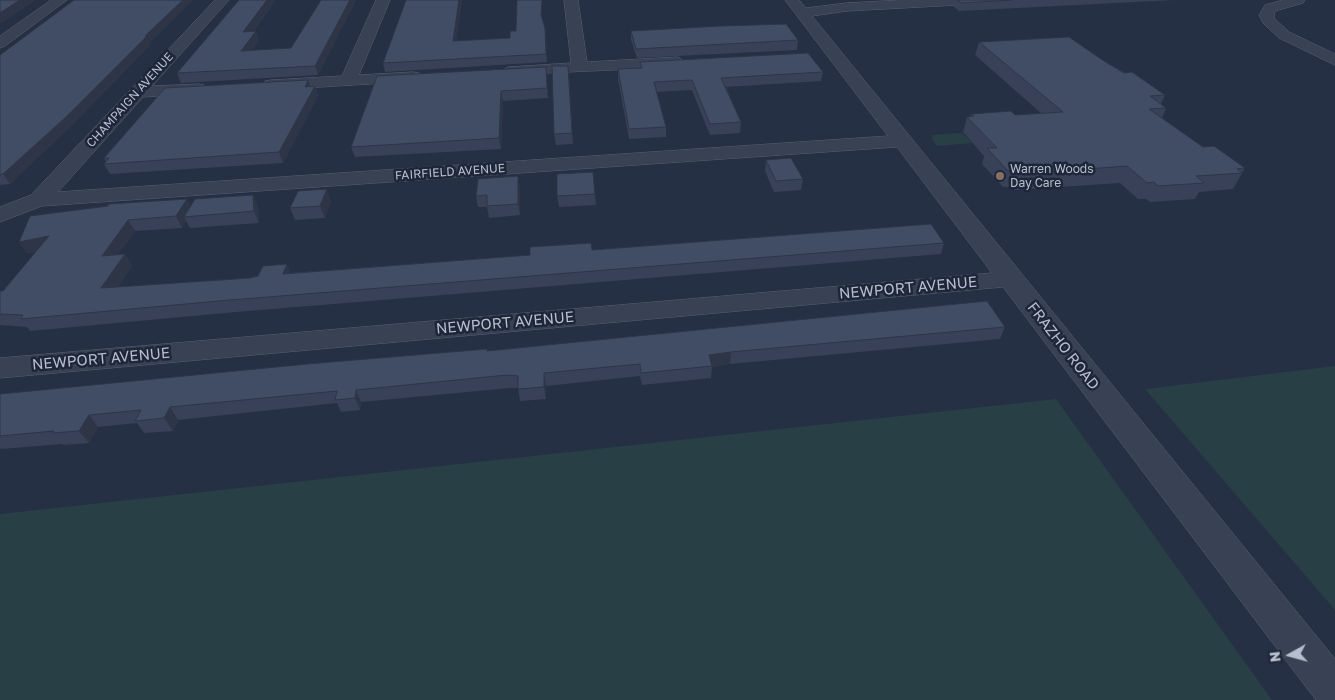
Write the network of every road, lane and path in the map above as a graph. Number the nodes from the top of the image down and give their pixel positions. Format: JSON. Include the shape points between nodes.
{"nodes":[{"id":1,"x":60,"y":0,"type":"edge"},
{"id":2,"x":222,"y":0,"type":"edge"},
{"id":3,"x":383,"y":0,"type":"edge"},
{"id":4,"x":571,"y":0,"type":"edge"},
{"id":5,"x":977,"y":0,"type":"edge"},
{"id":6,"x":1292,"y":1,"type":"edge"},
{"id":7,"x":797,"y":6,"type":"edge"},
{"id":8,"x":20,"y":29,"type":"junction"},
{"id":9,"x":0,"y":30,"type":"edge"},
{"id":10,"x":0,"y":43,"type":"edge"},
{"id":11,"x":1335,"y":60,"type":"edge"},
{"id":12,"x":696,"y":62,"type":"edge"},
{"id":13,"x":580,"y":68,"type":"junction"},
{"id":14,"x":493,"y":73,"type":"edge"},
{"id":15,"x":426,"y":77,"type":"edge"},
{"id":16,"x":348,"y":81,"type":"junction"},
{"id":17,"x":252,"y":86,"type":"edge"},
{"id":18,"x":213,"y":88,"type":"edge"},
{"id":19,"x":138,"y":92,"type":"junction"},
{"id":20,"x":902,"y":141,"type":"junction"},
{"id":21,"x":39,"y":200,"type":"junction"},
{"id":22,"x":0,"y":215,"type":"edge"},
{"id":23,"x":1010,"y":278,"type":"junction"},
{"id":24,"x":0,"y":368,"type":"edge"},
{"id":25,"x":1335,"y":692,"type":"edge"}],
"edges":[{"from":1,"to":8,"type":"street"},
{"from":2,"to":19,"type":"street","name":"CHAMPAIGN AVENUE"},
{"from":3,"to":16,"type":"street"},
{"from":4,"to":13,"type":"street"},
{"from":5,"to":7,"type":"street","via":[[847,7],[831,11]]},
{"from":6,"to":11,"type":"street","via":[[1267,11],[1271,25],[1284,35]]},
{"from":7,"to":20,"type":"street","name":"FRAZHO ROAD","via":[[823,55]]},
{"from":8,"to":9,"type":"street"},
{"from":8,"to":10,"type":"street"},
{"from":12,"to":13,"type":"street"},
{"from":13,"to":14,"type":"street"},
{"from":15,"to":16,"type":"street"},
{"from":16,"to":17,"type":"street"},
{"from":18,"to":19,"type":"street"},
{"from":19,"to":21,"type":"street","name":"CHAMPAIGN AVENUE"},
{"from":20,"to":21,"type":"street","name":"FAIRFIELD AVENUE"},
{"from":20,"to":23,"type":"street","name":"FRAZHO ROAD"},
{"from":21,"to":22,"type":"street","name":"FAIRFIELD AVENUE"},
{"from":23,"to":24,"type":"street","name":"NEWPORT AVENUE"},
{"from":23,"to":25,"type":"street","name":"FRAZHO ROAD"}]}
